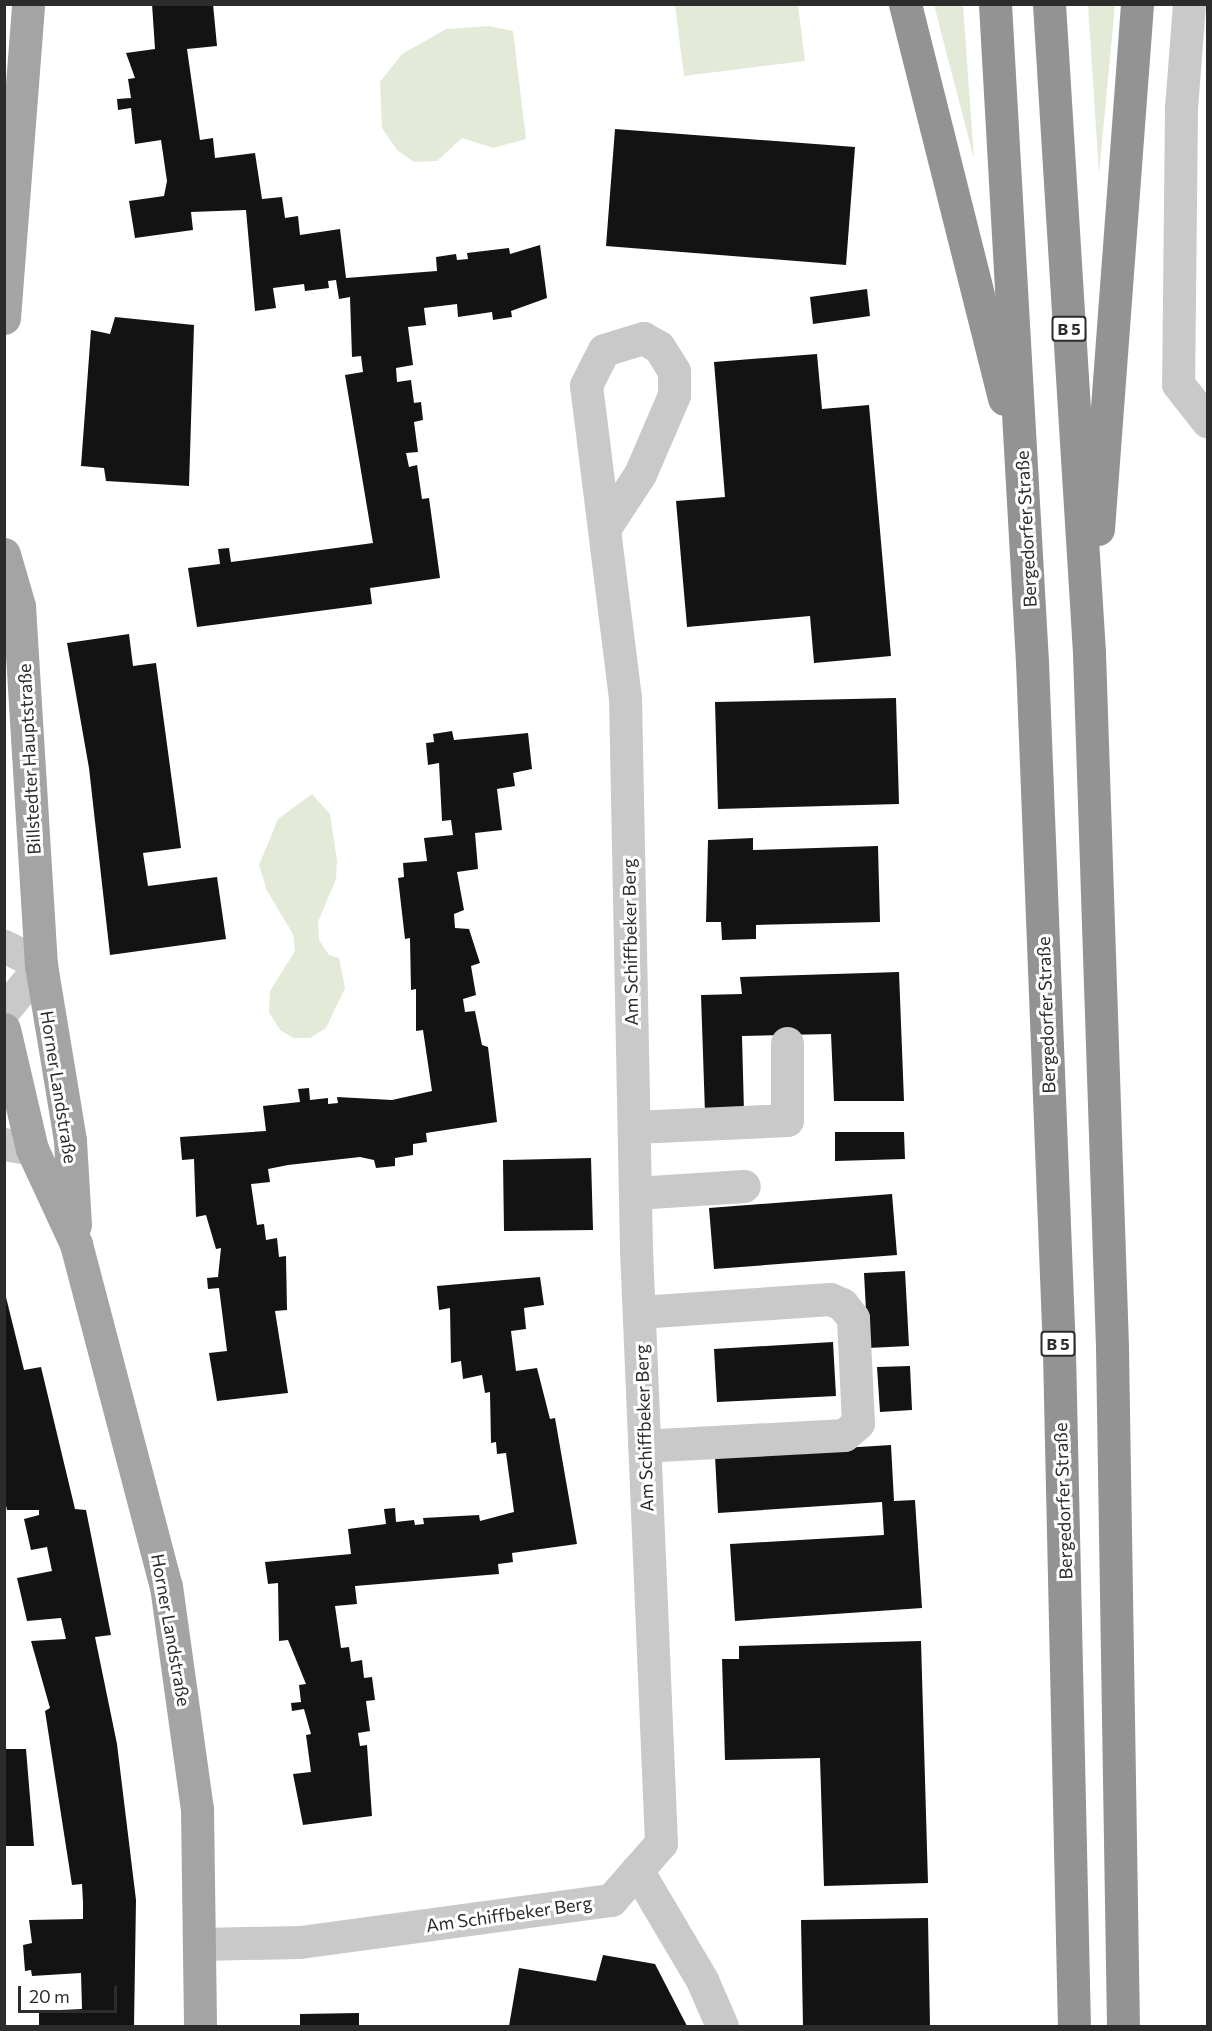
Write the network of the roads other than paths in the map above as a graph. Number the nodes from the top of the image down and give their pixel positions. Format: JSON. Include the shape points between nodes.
{"nodes":[{"id":1,"x":28,"y":4,"type":"edge"},
{"id":2,"x":905,"y":4,"type":"edge"},
{"id":3,"x":995,"y":4,"type":"edge"},
{"id":4,"x":1049,"y":4,"type":"edge"},
{"id":5,"x":1137,"y":4,"type":"edge"},
{"id":6,"x":1189,"y":4,"type":"edge"},
{"id":7,"x":4,"y":318,"type":"edge"},
{"id":8,"x":1208,"y":422,"type":"edge"},
{"id":9,"x":1023,"y":477,"type":"junction"},
{"id":10,"x":606,"y":526,"type":"junction"},
{"id":11,"x":4,"y":554,"type":"edge"},
{"id":12,"x":1089,"y":653,"type":"junction"},
{"id":13,"x":4,"y":946,"type":"edge"},
{"id":14,"x":42,"y":965,"type":"junction"},
{"id":15,"x":4,"y":1010,"type":"edge"},
{"id":16,"x":4,"y":1029,"type":"edge"},
{"id":17,"x":787,"y":1043,"type":"dead end"},
{"id":18,"x":634,"y":1127,"type":"junction"},
{"id":19,"x":18,"y":1147,"type":"edge"},
{"id":20,"x":744,"y":1186,"type":"dead end"},
{"id":21,"x":635,"y":1193,"type":"junction"},
{"id":22,"x":76,"y":1244,"type":"junction"},
{"id":23,"x":639,"y":1312,"type":"junction"},
{"id":24,"x":644,"y":1446,"type":"junction"},
{"id":25,"x":637,"y":1870,"type":"junction"},
{"id":26,"x":201,"y":1944,"type":"junction"},
{"id":27,"x":200,"y":2026,"type":"edge"},
{"id":28,"x":722,"y":2026,"type":"edge"},
{"id":29,"x":1074,"y":2026,"type":"edge"},
{"id":30,"x":1123,"y":2026,"type":"edge"}],
"edges":[{"from":1,"to":7,"type":"main road"},
{"from":2,"to":9,"type":"highway"},
{"from":3,"to":9,"type":"highway","name":"Bergedorfer Straße","number":"B 5"},
{"from":4,"to":12,"type":"highway","number":"B 5"},
{"from":5,"to":12,"type":"highway"},
{"from":6,"to":8,"type":"street","via":[[1181,108],[1178,384]]},
{"from":9,"to":29,"type":"highway","name":"Bergedorfer Straße","number":"B 5","via":[[1059,1352]]},
{"from":10,"to":10,"type":"street","name":"Am Schiffbeker Berg","via":[[586,385],[604,350],[643,338],[658,347],[674,371],[674,395],[640,474]]},
{"from":10,"to":18,"type":"street","name":"Am Schiffbeker Berg","via":[[625,698]]},
{"from":11,"to":14,"type":"main road","name":"Billstedter Hauptstraße","via":[[19,606]]},
{"from":12,"to":30,"type":"highway","number":"B 5","via":[[1112,1348]]},
{"from":13,"to":14,"type":"street"},
{"from":14,"to":15,"type":"street"},
{"from":14,"to":22,"type":"main road","name":"Horner Landstraße","via":[[70,1141]]},
{"from":16,"to":19,"type":"main road","name":"Horner Landstraße"},
{"from":17,"to":18,"type":"street","via":[[787,1120]]},
{"from":18,"to":21,"type":"street","name":"Am Schiffbeker Berg"},
{"from":19,"to":22,"type":"main road","name":"Horner Landstraße"},
{"from":20,"to":21,"type":"street"},
{"from":21,"to":23,"type":"street","name":"Am Schiffbeker Berg"},
{"from":22,"to":26,"type":"main road","name":"Horner Landstraße","via":[[166,1586],[197,1809]]},
{"from":23,"to":24,"type":"street","name":"Am Schiffbeker Berg"},
{"from":23,"to":24,"type":"street","via":[[830,1299],[842,1304],[853,1318],[858,1423],[844,1435]]},
{"from":24,"to":25,"type":"street","name":"Am Schiffbeker Berg","via":[[661,1843]]},
{"from":25,"to":26,"type":"street","name":"Am Schiffbeker Berg","via":[[611,1900],[300,1942]]},
{"from":25,"to":28,"type":"street","via":[[702,1980]]},
{"from":26,"to":27,"type":"main road","name":"Horner Landstraße"}]}
